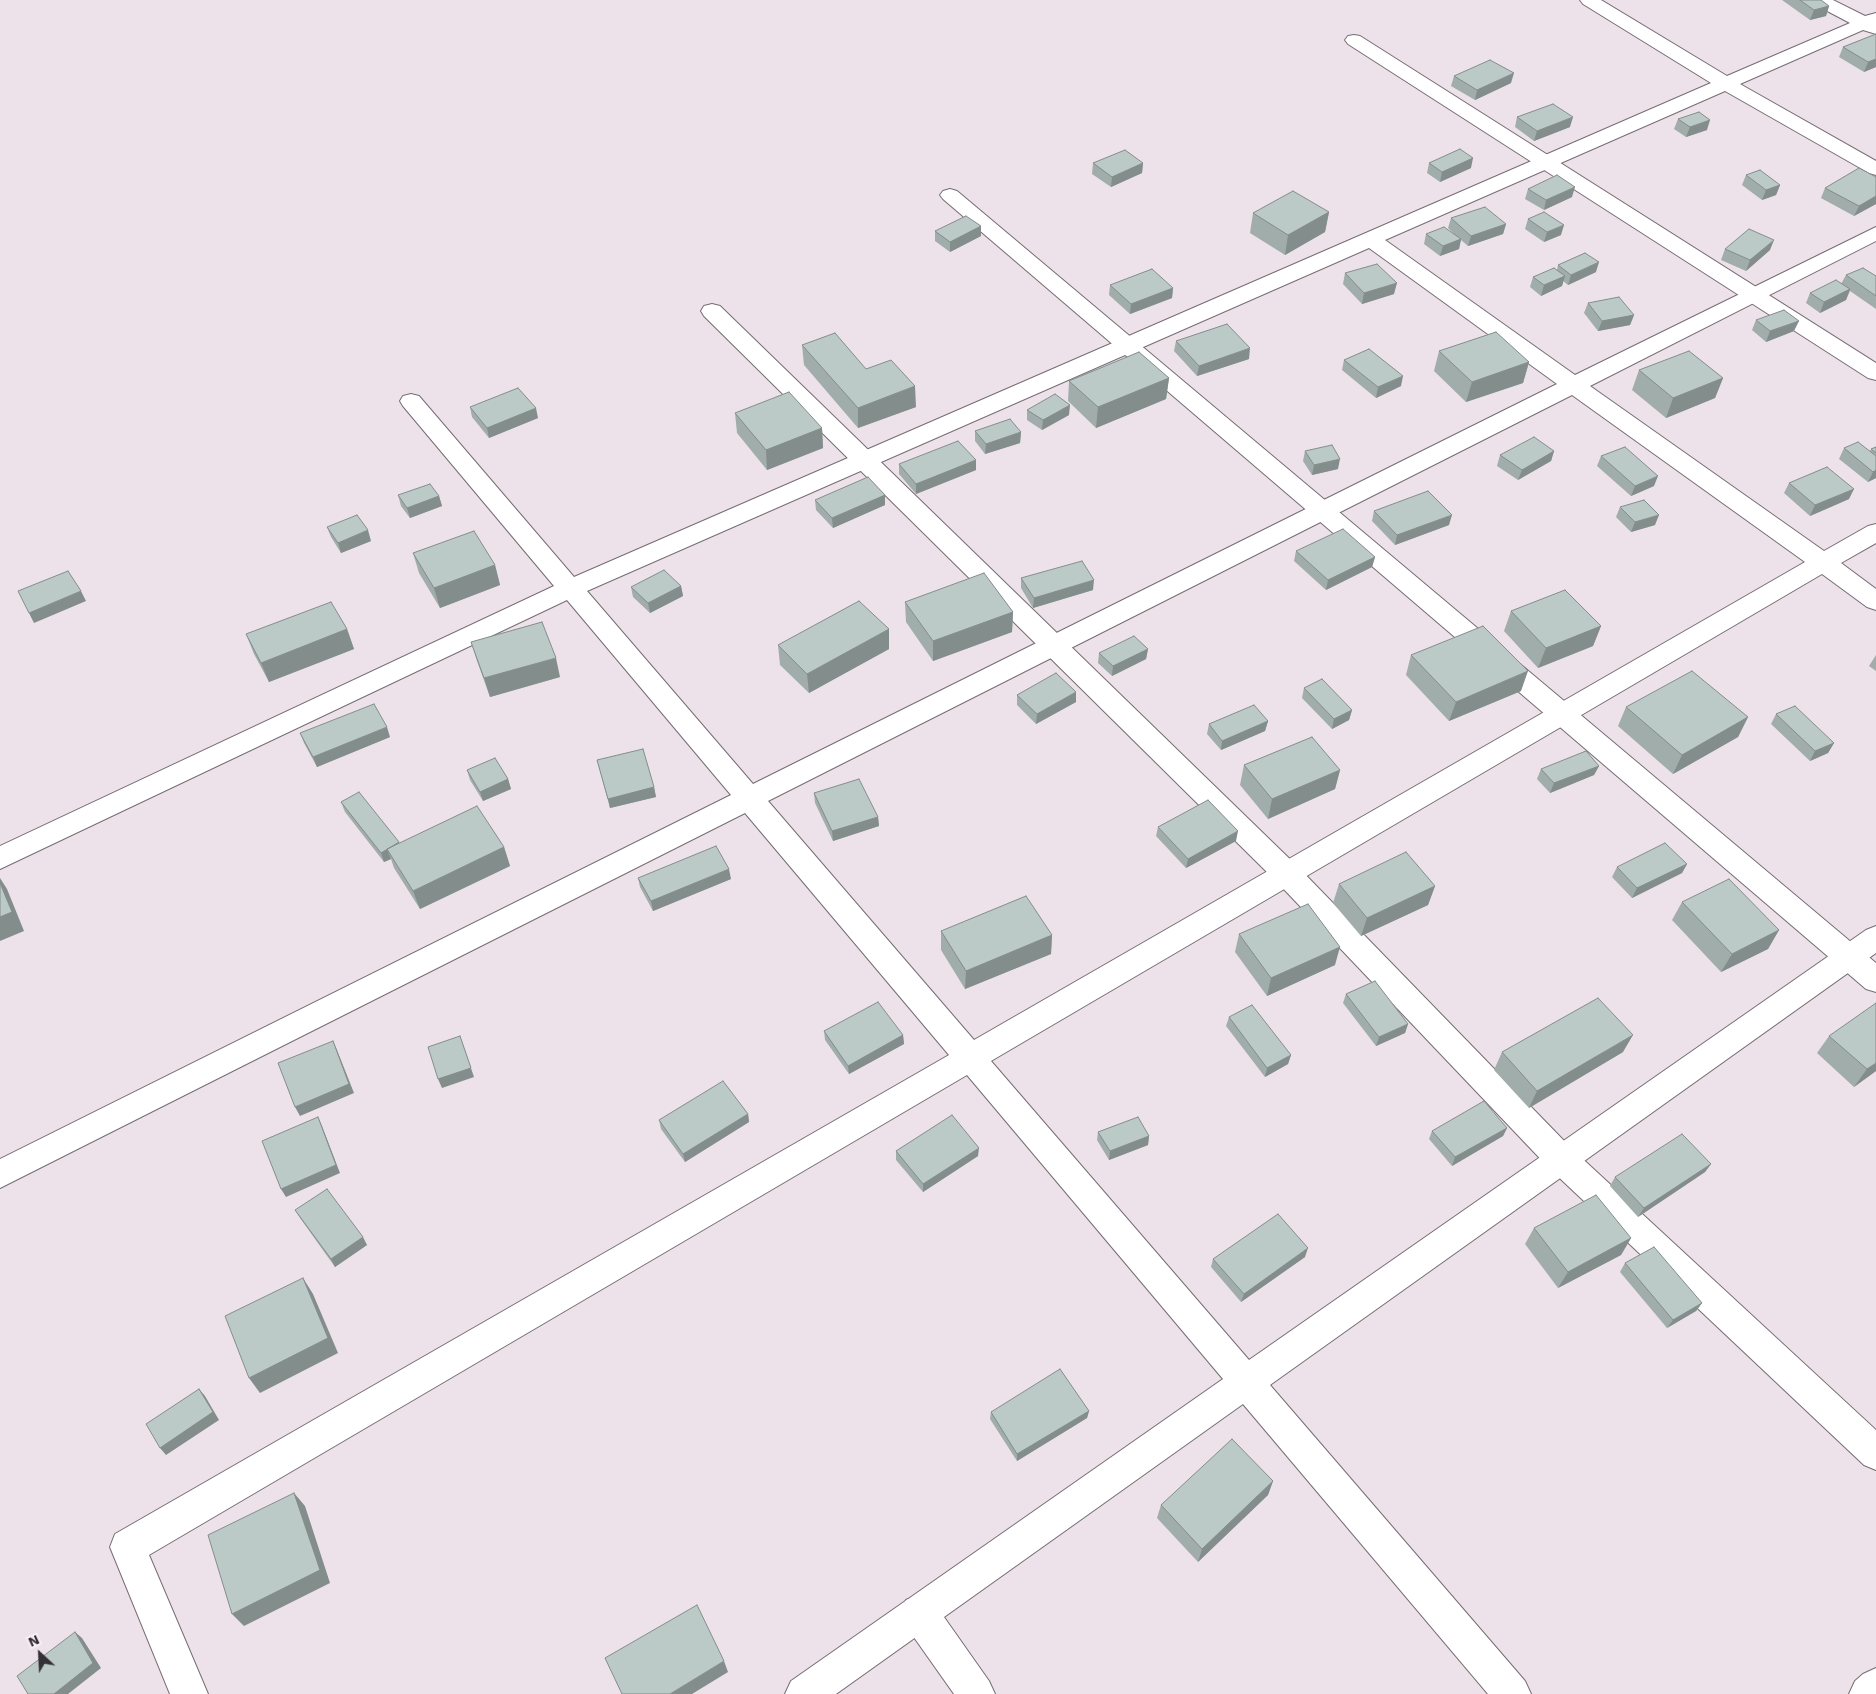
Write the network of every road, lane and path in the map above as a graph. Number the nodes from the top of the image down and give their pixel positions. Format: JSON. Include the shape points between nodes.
{"nodes":[{"id":1,"x":1589,"y":0,"type":"edge"},
{"id":2,"x":1820,"y":0,"type":"edge"},
{"id":3,"x":1872,"y":24,"type":"edge"},
{"id":4,"x":1354,"y":40,"type":"dead end"},
{"id":5,"x":1726,"y":84,"type":"junction"},
{"id":6,"x":1545,"y":163,"type":"junction"},
{"id":7,"x":1876,"y":169,"type":"edge"},
{"id":8,"x":950,"y":195,"type":"dead end"},
{"id":9,"x":1876,"y":233,"type":"edge"},
{"id":10,"x":1370,"y":239,"type":"junction"},
{"id":11,"x":1753,"y":295,"type":"junction"},
{"id":12,"x":712,"y":310,"type":"dead end"},
{"id":13,"x":1127,"y":345,"type":"junction"},
{"id":14,"x":1876,"y":373,"type":"edge"},
{"id":15,"x":1574,"y":385,"type":"junction"},
{"id":16,"x":411,"y":401,"type":"dead end"},
{"id":17,"x":863,"y":460,"type":"junction"},
{"id":18,"x":1323,"y":510,"type":"junction"},
{"id":19,"x":1876,"y":532,"type":"edge"},
{"id":20,"x":1822,"y":563,"type":"junction"},
{"id":21,"x":571,"y":588,"type":"junction"},
{"id":22,"x":1876,"y":601,"type":"edge"},
{"id":23,"x":1053,"y":646,"type":"junction"},
{"id":24,"x":1562,"y":714,"type":"junction"},
{"id":25,"x":750,"y":798,"type":"junction"},
{"id":26,"x":0,"y":858,"type":"edge"},
{"id":27,"x":1287,"y":874,"type":"junction"},
{"id":28,"x":1876,"y":938,"type":"edge"},
{"id":29,"x":1849,"y":957,"type":"junction"},
{"id":30,"x":1876,"y":980,"type":"edge"},
{"id":31,"x":971,"y":1058,"type":"junction"},
{"id":32,"x":1562,"y":1160,"type":"junction"},
{"id":33,"x":0,"y":1174,"type":"edge"},
{"id":34,"x":1246,"y":1382,"type":"junction"},
{"id":35,"x":1876,"y":1453,"type":"edge"},
{"id":36,"x":919,"y":1613,"type":"junction"},
{"id":37,"x":1876,"y":1687,"type":"edge"},
{"id":38,"x":189,"y":1694,"type":"edge"},
{"id":39,"x":804,"y":1694,"type":"edge"},
{"id":40,"x":976,"y":1694,"type":"edge"},
{"id":41,"x":1512,"y":1694,"type":"edge"},
{"id":42,"x":1868,"y":1694,"type":"edge"}],
"edges":[{"from":1,"to":5,"type":"street"},
{"from":2,"to":3,"type":"street"},
{"from":3,"to":5,"type":"street"},
{"from":4,"to":6,"type":"street"},
{"from":5,"to":6,"type":"street"},
{"from":5,"to":7,"type":"street"},
{"from":6,"to":10,"type":"street"},
{"from":6,"to":11,"type":"street"},
{"from":8,"to":13,"type":"street"},
{"from":9,"to":11,"type":"street"},
{"from":10,"to":13,"type":"street"},
{"from":10,"to":15,"type":"street"},
{"from":11,"to":14,"type":"street"},
{"from":11,"to":15,"type":"street"},
{"from":12,"to":17,"type":"street"},
{"from":13,"to":17,"type":"street"},
{"from":13,"to":18,"type":"street"},
{"from":15,"to":18,"type":"street"},
{"from":15,"to":20,"type":"street"},
{"from":16,"to":21,"type":"street"},
{"from":17,"to":21,"type":"street"},
{"from":17,"to":23,"type":"street"},
{"from":18,"to":23,"type":"street"},
{"from":18,"to":24,"type":"street"},
{"from":19,"to":20,"type":"street"},
{"from":20,"to":22,"type":"street"},
{"from":20,"to":24,"type":"street"},
{"from":21,"to":25,"type":"street"},
{"from":21,"to":26,"type":"street"},
{"from":23,"to":25,"type":"street"},
{"from":23,"to":27,"type":"street"},
{"from":24,"to":27,"type":"street"},
{"from":24,"to":29,"type":"street"},
{"from":25,"to":31,"type":"street"},
{"from":25,"to":33,"type":"street"},
{"from":27,"to":31,"type":"street"},
{"from":27,"to":32,"type":"street"},
{"from":28,"to":29,"type":"street"},
{"from":29,"to":30,"type":"street"},
{"from":29,"to":32,"type":"street"},
{"from":31,"to":34,"type":"street"},
{"from":31,"to":38,"type":"street","via":[[128,1547]]},
{"from":32,"to":34,"type":"street"},
{"from":32,"to":35,"type":"street"},
{"from":34,"to":36,"type":"street"},
{"from":34,"to":41,"type":"street"},
{"from":36,"to":39,"type":"street"},
{"from":36,"to":40,"type":"street"},
{"from":37,"to":42,"type":"street"}]}
